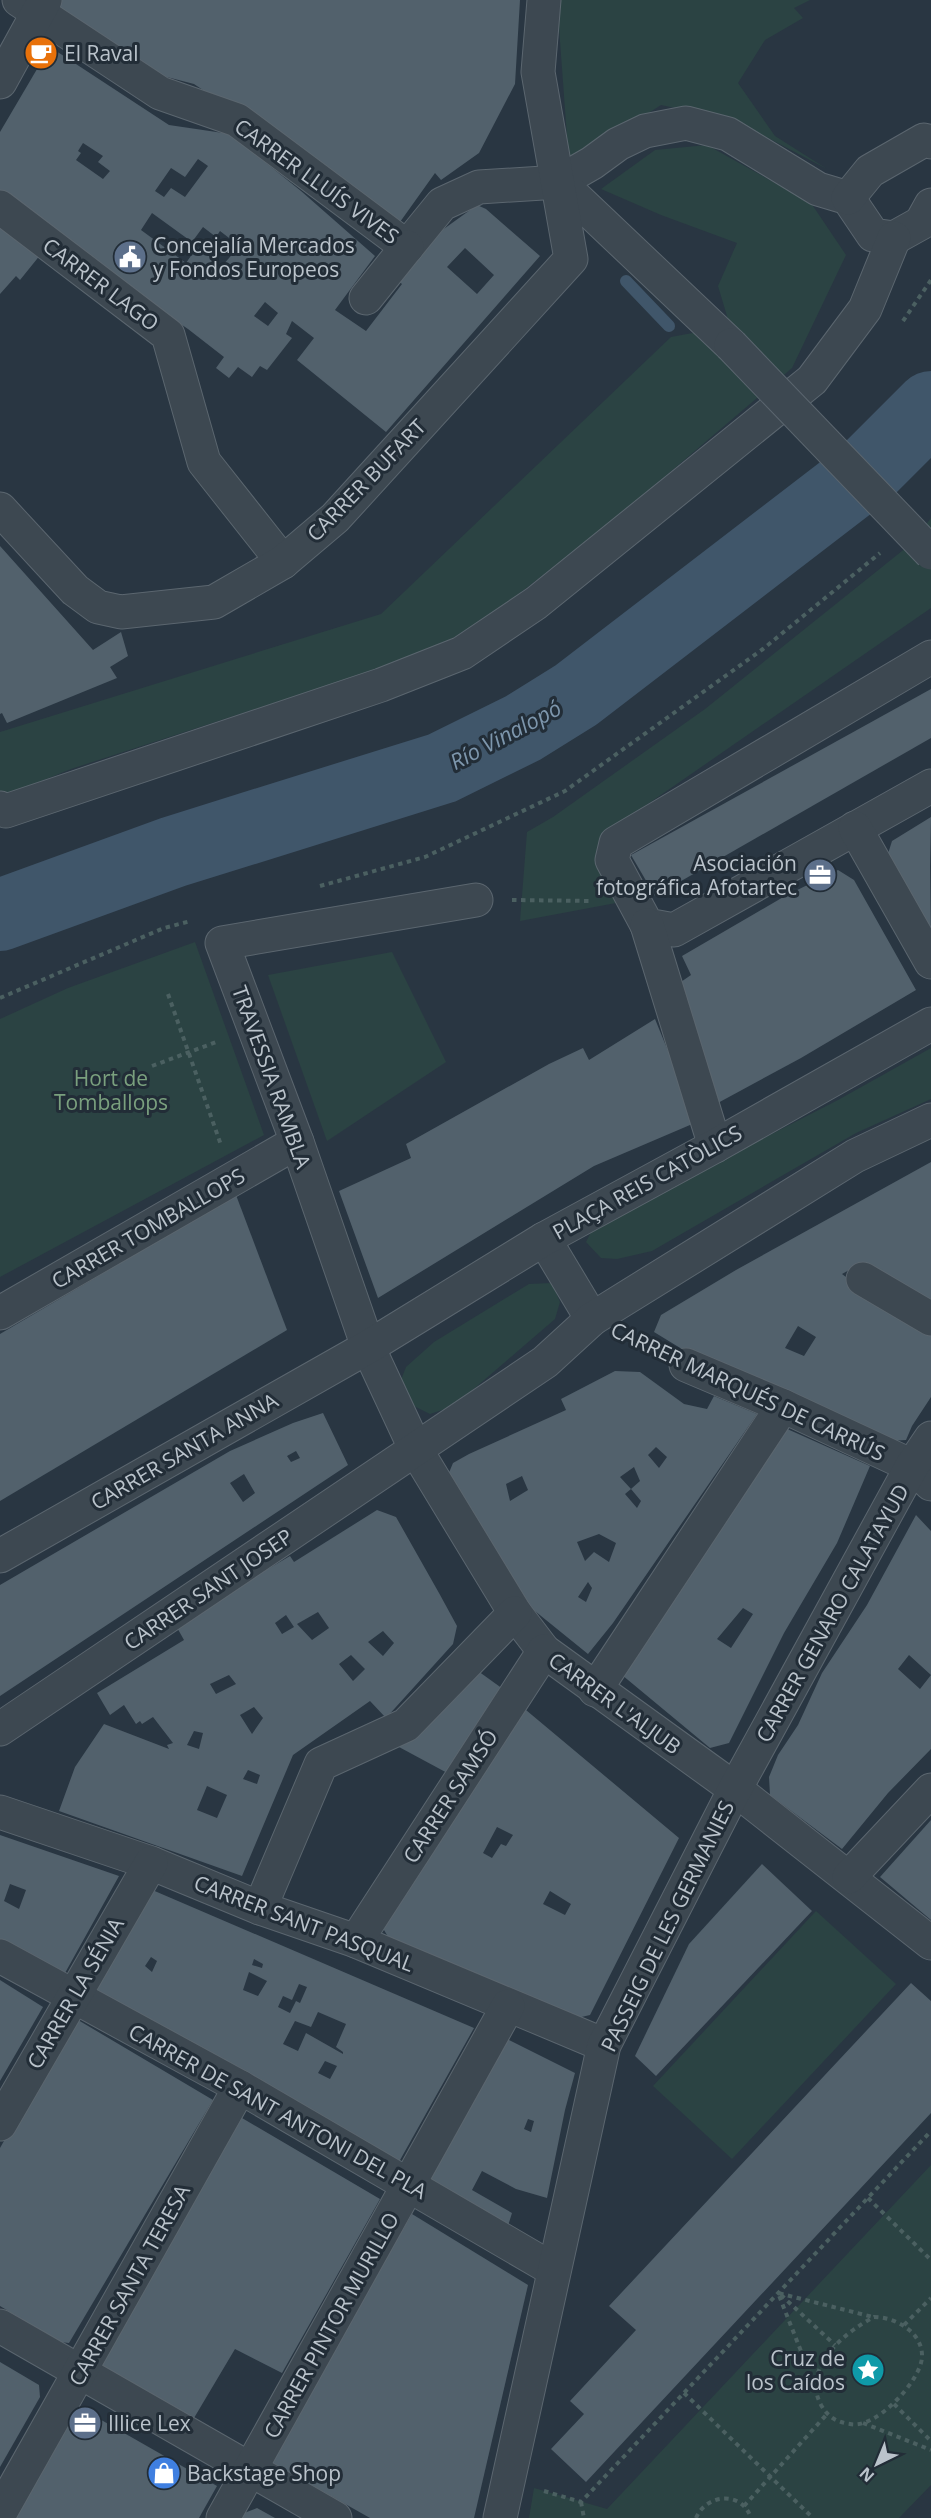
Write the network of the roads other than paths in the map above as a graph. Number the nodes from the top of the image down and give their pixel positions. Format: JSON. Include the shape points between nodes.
{"nodes":[{"id":1,"x":544,"y":0,"type":"edge"},
{"id":2,"x":34,"y":4,"type":"edge"},
{"id":3,"x":0,"y":82,"type":"edge"},
{"id":4,"x":931,"y":142,"type":"edge"},
{"id":5,"x":559,"y":182,"type":"junction"},
{"id":6,"x":848,"y":198,"type":"junction"},
{"id":7,"x":931,"y":205,"type":"edge"},
{"id":8,"x":0,"y":207,"type":"edge"},
{"id":9,"x":894,"y":238,"type":"junction"},
{"id":10,"x":407,"y":247,"type":"junction"},
{"id":11,"x":366,"y":298,"type":"dead end"},
{"id":12,"x":0,"y":509,"type":"edge"},
{"id":13,"x":931,"y":553,"type":"edge"},
{"id":14,"x":283,"y":562,"type":"junction"},
{"id":15,"x":931,"y":657,"type":"edge"},
{"id":16,"x":931,"y":786,"type":"edge"},
{"id":17,"x":0,"y":808,"type":"edge"},
{"id":18,"x":855,"y":828,"type":"junction"},
{"id":19,"x":476,"y":900,"type":"road end"},
{"id":20,"x":641,"y":913,"type":"junction"},
{"id":21,"x":931,"y":962,"type":"edge"},
{"id":22,"x":931,"y":1024,"type":"edge"},
{"id":23,"x":931,"y":1120,"type":"edge"},
{"id":24,"x":297,"y":1142,"type":"junction"},
{"id":25,"x":715,"y":1146,"type":"junction"},
{"id":26,"x":544,"y":1239,"type":"junction"},
{"id":27,"x":863,"y":1278,"type":"dead end"},
{"id":28,"x":0,"y":1312,"type":"edge"},
{"id":29,"x":592,"y":1319,"type":"junction"},
{"id":30,"x":931,"y":1319,"type":"edge"},
{"id":31,"x":368,"y":1347,"type":"junction"},
{"id":32,"x":686,"y":1365,"type":"road end"},
{"id":33,"x":783,"y":1406,"type":"junction"},
{"id":34,"x":931,"y":1438,"type":"edge"},
{"id":35,"x":416,"y":1450,"type":"junction"},
{"id":36,"x":922,"y":1475,"type":"edge"},
{"id":37,"x":0,"y":1556,"type":"edge"},
{"id":38,"x":515,"y":1613,"type":"junction"},
{"id":39,"x":544,"y":1651,"type":"junction"},
{"id":40,"x":595,"y":1690,"type":"junction"},
{"id":41,"x":0,"y":1729,"type":"edge"},
{"id":42,"x":735,"y":1789,"type":"junction"},
{"id":43,"x":931,"y":1790,"type":"edge"},
{"id":44,"x":0,"y":1812,"type":"edge"},
{"id":45,"x":151,"y":1863,"type":"junction"},
{"id":46,"x":849,"y":1877,"type":"junction"},
{"id":47,"x":260,"y":1908,"type":"junction"},
{"id":48,"x":356,"y":1941,"type":"junction"},
{"id":49,"x":931,"y":1943,"type":"edge"},
{"id":50,"x":0,"y":1956,"type":"edge"},
{"id":51,"x":73,"y":1997,"type":"junction"},
{"id":52,"x":508,"y":2006,"type":"junction"},
{"id":53,"x":604,"y":2045,"type":"junction"},
{"id":54,"x":240,"y":2087,"type":"junction"},
{"id":55,"x":0,"y":2124,"type":"edge"},
{"id":56,"x":410,"y":2184,"type":"junction"},
{"id":57,"x":554,"y":2270,"type":"junction"},
{"id":58,"x":0,"y":2326,"type":"edge"},
{"id":59,"x":80,"y":2372,"type":"junction"},
{"id":60,"x":250,"y":2470,"type":"junction"},
{"id":61,"x":0,"y":2513,"type":"edge"},
{"id":62,"x":223,"y":2518,"type":"edge"},
{"id":63,"x":335,"y":2518,"type":"edge"},
{"id":64,"x":500,"y":2518,"type":"edge"}],
"edges":[{"from":1,"to":5,"type":"street","via":[[538,72]]},
{"from":2,"to":3,"type":"street"},
{"from":2,"to":10,"type":"street","name":"CARRER LLUÍS VIVES","via":[[160,93],[237,120]]},
{"from":4,"to":6,"type":"street","via":[[924,140],[870,171]]},
{"from":5,"to":6,"type":"street","via":[[645,131],[686,123],[728,134],[818,189]]},
{"from":5,"to":10,"type":"street","name":"CARRER LLUÍS VIVES","via":[[479,187],[442,204]]},
{"from":5,"to":13,"type":"street","bridge":true,"via":[[731,345]]},
{"from":5,"to":14,"type":"street","name":"CARRER BUFART","via":[[571,259],[335,518]]},
{"from":6,"to":9,"type":"street","via":[[873,235]]},
{"from":7,"to":9,"type":"street","via":[[921,223]]},
{"from":8,"to":14,"type":"street","name":"CARRER LAGO","via":[[168,335],[204,462]]},
{"from":9,"to":17,"type":"street","via":[[866,309],[812,380],[536,603],[462,653],[381,685],[17,808]]},
{"from":10,"to":11,"type":"street","name":"CARRER LLUÍS VIVES"},
{"from":12,"to":14,"type":"street","name":"CARRER BUFART","via":[[75,590],[98,607],[121,612],[214,602]]},
{"from":15,"to":20,"type":"street","via":[[616,843],[612,860]]},
{"from":16,"to":18,"type":"street"},
{"from":18,"to":20,"type":"street","via":[[674,930]]},
{"from":18,"to":21,"type":"street"},
{"from":19,"to":24,"type":"street","name":"TRAVESSIA RAMBLA","via":[[222,943]]},
{"from":20,"to":25,"type":"street"},
{"from":22,"to":25,"type":"street","name":"PLAÇA REIS CATÒLICS"},
{"from":23,"to":29,"type":"street","via":[[855,1156]]},
{"from":24,"to":28,"type":"street","name":"CARRER TOMBALLOPS"},
{"from":24,"to":31,"type":"street","name":"TRAVESSIA RAMBLA"},
{"from":25,"to":26,"type":"street","name":"PLAÇA REIS CATÒLICS"},
{"from":26,"to":29,"type":"street"},
{"from":26,"to":31,"type":"street","name":"PLAÇA REIS CATÒLICS"},
{"from":27,"to":30,"type":"street"},
{"from":29,"to":35,"type":"street","via":[[545,1362]]},
{"from":31,"to":35,"type":"street","name":"TRAVESSIA RAMBLA"},
{"from":31,"to":37,"type":"street","name":"CARRER SANTA ANNA"},
{"from":32,"to":33,"type":"street","name":"CARRER MARQUÉS DE CARRÚS"},
{"from":33,"to":36,"type":"street","name":"CARRER MARQUÉS DE CARRÚS"},
{"from":33,"to":40,"type":"street"},
{"from":34,"to":36,"type":"street","name":"CARRER GENARO CALATAYUD"},
{"from":35,"to":38,"type":"street","name":"CARRER L'ALJUB"},
{"from":35,"to":41,"type":"street","name":"CARRER SANT JOSEP"},
{"from":36,"to":42,"type":"street","name":"CARRER GENARO CALATAYUD"},
{"from":38,"to":39,"type":"street","name":"CARRER L'ALJUB"},
{"from":38,"to":47,"type":"street","via":[[406,1725],[321,1764]]},
{"from":39,"to":40,"type":"street","name":"CARRER L'ALJUB"},
{"from":39,"to":48,"type":"street","name":"CARRER SAMSÓ"},
{"from":40,"to":42,"type":"street","name":"CARRER L'ALJUB"},
{"from":42,"to":46,"type":"street","name":"PASSEIG DE LES GERMANIES"},
{"from":42,"to":53,"type":"street","name":"PASSEIG DE LES GERMANIES"},
{"from":43,"to":46,"type":"street"},
{"from":44,"to":45,"type":"street","name":"CARRER SANT PASQUAL"},
{"from":45,"to":47,"type":"street","name":"CARRER SANT PASQUAL"},
{"from":45,"to":51,"type":"street","name":"CARRER LA SÉNIA"},
{"from":46,"to":49,"type":"street","name":"PASSEIG DE LES GERMANIES"},
{"from":47,"to":48,"type":"street","name":"CARRER SANT PASQUAL"},
{"from":48,"to":52,"type":"street","name":"CARRER SANT PASQUAL"},
{"from":50,"to":51,"type":"street","name":"CARRER DE SANT ANTONI DEL PLA"},
{"from":51,"to":54,"type":"street","name":"CARRER DE SANT ANTONI DEL PLA"},
{"from":51,"to":55,"type":"street","name":"CARRER LA SÉNIA"},
{"from":52,"to":53,"type":"street","name":"CARRER SANT PASQUAL"},
{"from":52,"to":56,"type":"street","name":"CARRER PINTOR MURILLO"},
{"from":53,"to":57,"type":"street","name":"PASSEIG DE LES GERMANIES"},
{"from":54,"to":56,"type":"street","name":"CARRER DE SANT ANTONI DEL PLA"},
{"from":54,"to":59,"type":"street","name":"CARRER SANTA TERESA"},
{"from":56,"to":57,"type":"street","name":"CARRER DE SANT ANTONI DEL PLA"},
{"from":56,"to":60,"type":"street","name":"CARRER PINTOR MURILLO"},
{"from":57,"to":64,"type":"street","name":"PASSEIG DE LES GERMANIES"},
{"from":58,"to":59,"type":"street"},
{"from":59,"to":60,"type":"street"},
{"from":59,"to":61,"type":"street","name":"CARRER SANTA TERESA"},
{"from":60,"to":62,"type":"street","name":"CARRER PINTOR MURILLO"},
{"from":60,"to":63,"type":"street"}]}
